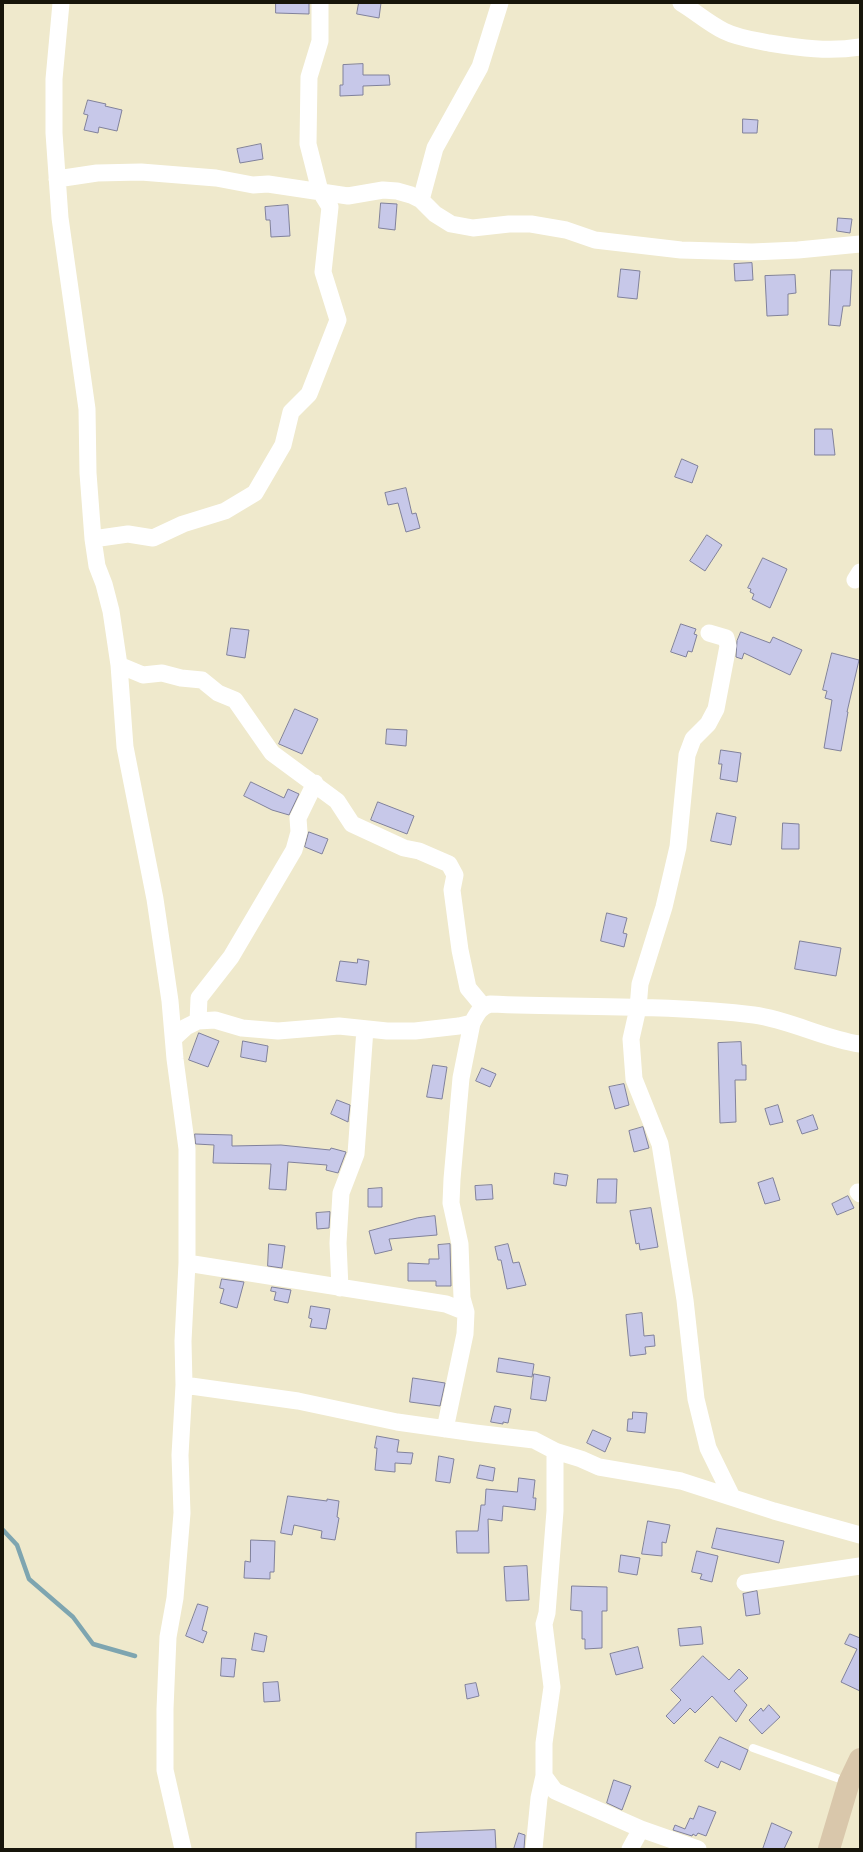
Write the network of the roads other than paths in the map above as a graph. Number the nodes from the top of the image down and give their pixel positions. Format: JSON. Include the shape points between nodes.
{"nodes":[{"id":1,"x":61,"y":3,"type":"edge"},
{"id":2,"x":320,"y":3,"type":"edge"},
{"id":3,"x":500,"y":3,"type":"edge"},
{"id":4,"x":680,"y":3,"type":"edge"},
{"id":5,"x":860,"y":47,"type":"edge"},
{"id":6,"x":57,"y":179,"type":"junction"},
{"id":7,"x":320,"y":191,"type":"junction"},
{"id":8,"x":420,"y":200,"type":"junction"},
{"id":9,"x":860,"y":244,"type":"edge"},
{"id":10,"x":93,"y":539,"type":"junction"},
{"id":11,"x":709,"y":633,"type":"dead end"},
{"id":12,"x":119,"y":665,"type":"junction"},
{"id":13,"x":315,"y":783,"type":"junction"},
{"id":14,"x":483,"y":1006,"type":"junction"},
{"id":15,"x":638,"y":1008,"type":"junction"},
{"id":16,"x":198,"y":1021,"type":"junction"},
{"id":17,"x":472,"y":1023,"type":"junction"},
{"id":18,"x":365,"y":1029,"type":"junction"},
{"id":19,"x":174,"y":1038,"type":"junction"},
{"id":20,"x":860,"y":1044,"type":"edge"},
{"id":21,"x":187,"y":1263,"type":"junction"},
{"id":22,"x":340,"y":1288,"type":"junction"},
{"id":23,"x":466,"y":1312,"type":"junction"},
{"id":24,"x":184,"y":1385,"type":"junction"},
{"id":25,"x":446,"y":1429,"type":"junction"},
{"id":26,"x":555,"y":1451,"type":"junction"},
{"id":27,"x":732,"y":1497,"type":"junction"},
{"id":28,"x":860,"y":1535,"type":"edge"},
{"id":29,"x":860,"y":1566,"type":"edge"},
{"id":30,"x":745,"y":1583,"type":"dead end"},
{"id":31,"x":753,"y":1748,"type":"dead end"},
{"id":32,"x":860,"y":1759,"type":"edge"},
{"id":33,"x":544,"y":1776,"type":"junction"},
{"id":34,"x":849,"y":1782,"type":"junction"},
{"id":35,"x":641,"y":1829,"type":"junction"},
{"id":36,"x":183,"y":1849,"type":"edge"},
{"id":37,"x":534,"y":1849,"type":"edge"},
{"id":38,"x":630,"y":1849,"type":"edge"},
{"id":39,"x":698,"y":1849,"type":"edge"},
{"id":40,"x":829,"y":1849,"type":"edge"}],
"edges":[{"from":1,"to":6,"type":"street","via":[[54,79]]},
{"from":2,"to":7,"type":"street","via":[[320,41],[309,77],[308,144]]},
{"from":3,"to":8,"type":"street","via":[[480,67],[435,148]]},
{"from":4,"to":5,"type":"street","via":[[708,23],[746,38],[808,49]]},
{"from":6,"to":7,"type":"street","via":[[141,172]]},
{"from":6,"to":10,"type":"street","via":[[60,218],[87,409]]},
{"from":7,"to":8,"type":"street","via":[[348,196],[383,190],[397,191]]},
{"from":7,"to":10,"type":"street","via":[[330,207],[323,272],[338,320],[309,394],[291,412],[283,445],[255,493],[225,511],[184,524],[154,538],[128,534]]},
{"from":8,"to":9,"type":"street","via":[[451,224],[473,228],[509,224],[548,226],[595,240],[643,247],[752,252]]},
{"from":10,"to":12,"type":"street","via":[[97,566],[111,611]]},
{"from":11,"to":15,"type":"street","via":[[726,638],[728,646],[716,709],[708,724],[694,739],[687,755],[678,847],[664,907],[640,984]]},
{"from":12,"to":13,"type":"street","via":[[144,674],[162,673],[202,680],[218,693],[235,700],[272,752]]},
{"from":12,"to":19,"type":"street","via":[[125,747],[155,900]]},
{"from":13,"to":14,"type":"street","via":[[337,801],[352,824],[404,848],[419,850],[449,864],[455,875],[452,890],[468,988]]},
{"from":13,"to":16,"type":"street","via":[[298,818],[299,832],[294,850],[231,956],[199,998]]},
{"from":14,"to":15,"type":"street","via":[[490,1004]]},
{"from":14,"to":17,"type":"street"},
{"from":15,"to":20,"type":"street","via":[[714,1011],[755,1016],[796,1024],[832,1038]]},
{"from":15,"to":27,"type":"street","via":[[631,1039],[634,1079],[660,1144],[685,1300],[696,1399],[708,1448]]},
{"from":16,"to":18,"type":"street","via":[[215,1020],[242,1028],[278,1031],[339,1026]]},
{"from":16,"to":19,"type":"street","via":[[186,1027]]},
{"from":17,"to":18,"type":"street","via":[[415,1031]]},
{"from":17,"to":23,"type":"street","via":[[461,1078],[451,1203],[460,1244],[462,1298]]},
{"from":18,"to":22,"type":"street","via":[[356,1154],[340,1193]]},
{"from":19,"to":21,"type":"street","via":[[187,1149]]},
{"from":21,"to":22,"type":"street"},
{"from":21,"to":24,"type":"street"},
{"from":22,"to":23,"type":"street","via":[[446,1304]]},
{"from":23,"to":25,"type":"street"},
{"from":24,"to":25,"type":"street","via":[[298,1401],[397,1422]]},
{"from":24,"to":36,"type":"street","via":[[180,1455],[182,1513],[175,1598],[168,1637],[165,1770]]},
{"from":25,"to":26,"type":"street","via":[[534,1440]]},
{"from":26,"to":27,"type":"street","via":[[600,1467],[681,1481]]},
{"from":26,"to":33,"type":"street","via":[[555,1511],[544,1624],[552,1687],[544,1743]]},
{"from":27,"to":28,"type":"street","via":[[774,1512]]},
{"from":29,"to":30,"type":"street"},
{"from":31,"to":34,"type":"lane"},
{"from":32,"to":34,"type":"street"},
{"from":33,"to":35,"type":"street","via":[[554,1790]]},
{"from":33,"to":37,"type":"street"},
{"from":34,"to":40,"type":"street"},
{"from":35,"to":38,"type":"street"},
{"from":35,"to":39,"type":"street"}]}
